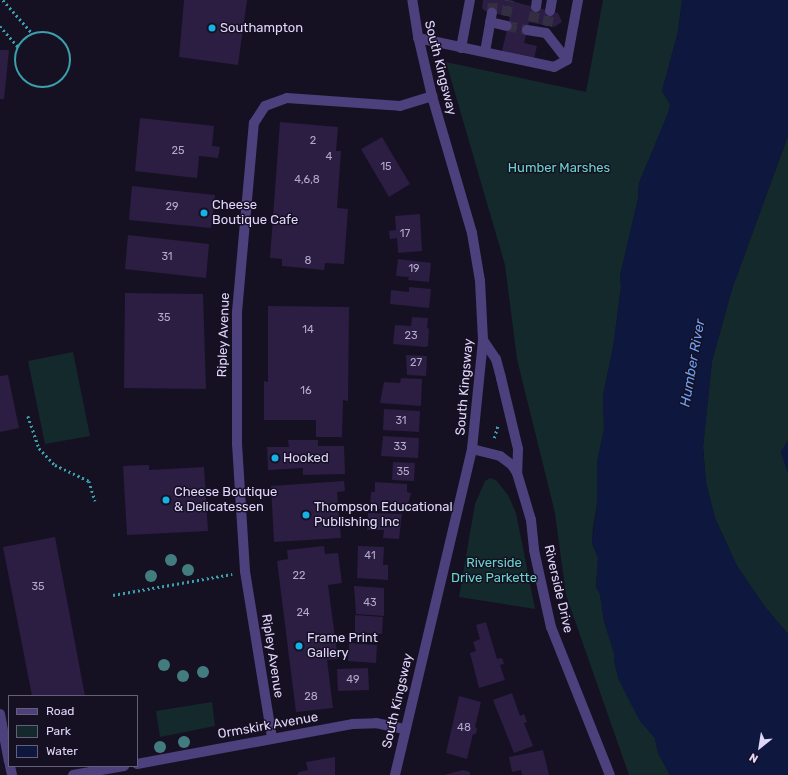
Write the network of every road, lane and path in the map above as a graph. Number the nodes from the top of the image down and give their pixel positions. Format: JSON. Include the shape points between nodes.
{"nodes":[{"id":1,"x":3,"y":0,"type":"edge"},
{"id":2,"x":412,"y":0,"type":"edge"},
{"id":3,"x":470,"y":0,"type":"edge"},
{"id":4,"x":552,"y":0,"type":"edge"},
{"id":5,"x":578,"y":0,"type":"edge"},
{"id":6,"x":550,"y":11,"type":"tunnel mouth"},
{"id":7,"x":506,"y":22,"type":"tunnel mouth"},
{"id":8,"x":0,"y":26,"type":"edge"},
{"id":9,"x":530,"y":27,"type":"tunnel mouth"},
{"id":10,"x":33,"y":34,"type":"junction"},
{"id":11,"x":418,"y":38,"type":"junction"},
{"id":12,"x":19,"y":47,"type":"junction"},
{"id":13,"x":461,"y":48,"type":"junction"},
{"id":14,"x":485,"y":52,"type":"junction"},
{"id":15,"x":567,"y":60,"type":"junction"},
{"id":16,"x":432,"y":96,"type":"junction"},
{"id":17,"x":483,"y":340,"type":"junction"},
{"id":18,"x":28,"y":416,"type":"dead end"},
{"id":19,"x":500,"y":419,"type":"dead end"},
{"id":20,"x":494,"y":438,"type":"dead end"},
{"id":21,"x":472,"y":449,"type":"junction"},
{"id":22,"x":517,"y":473,"type":"junction"},
{"id":23,"x":95,"y":501,"type":"dead end"},
{"id":24,"x":224,"y":575,"type":"dead end"},
{"id":25,"x":113,"y":596,"type":"dead end"},
{"id":26,"x":0,"y":715,"type":"edge"},
{"id":27,"x":405,"y":729,"type":"junction"},
{"id":28,"x":272,"y":738,"type":"junction"},
{"id":29,"x":8,"y":757,"type":"edge"},
{"id":30,"x":138,"y":764,"type":"edge"},
{"id":31,"x":118,"y":767,"type":"edge"},
{"id":32,"x":73,"y":775,"type":"edge"},
{"id":33,"x":395,"y":775,"type":"edge"},
{"id":34,"x":610,"y":775,"type":"edge"}],
"edges":[{"from":1,"to":10,"type":"path"},
{"from":2,"to":11,"type":"street","name":"South Kingsway"},
{"from":3,"to":13,"type":"street"},
{"from":4,"to":6,"type":"street"},
{"from":5,"to":15,"type":"street"},
{"from":7,"to":14,"type":"street","via":[[491,18]]},
{"from":8,"to":12,"type":"path"},
{"from":9,"to":15,"type":"street","via":[[546,30]]},
{"from":10,"to":12,"type":"path"},
{"from":10,"to":12,"type":"path","via":[[55,34],[68,47],[71,65],[63,80],[46,88],[28,84],[17,69],[15,60]]},
{"from":11,"to":13,"type":"street"},
{"from":11,"to":16,"type":"street","name":"South Kingsway"},
{"from":13,"to":14,"type":"street"},
{"from":14,"to":15,"type":"street","via":[[554,67]]},
{"from":16,"to":17,"type":"street","name":"South Kingsway","via":[[472,232],[480,281]]},
{"from":16,"to":28,"type":"street","name":"Ripley Avenue","via":[[400,106],[287,98],[265,106],[254,123],[237,312],[237,444],[245,571]]},
{"from":17,"to":21,"type":"street","name":"South Kingsway"},
{"from":17,"to":22,"type":"street","name":"Riverside Drive","via":[[496,359],[501,378],[518,449]]},
{"from":18,"to":23,"type":"path","via":[[39,448],[55,465],[89,482]]},
{"from":19,"to":20,"type":"path"},
{"from":21,"to":22,"type":"street","name":"Riverside Drive","via":[[500,456],[512,465]]},
{"from":21,"to":27,"type":"street","name":"South Kingsway"},
{"from":22,"to":34,"type":"street","name":"Riverside Drive","via":[[531,520],[534,550],[551,627]]},
{"from":24,"to":25,"type":"path"},
{"from":26,"to":29,"type":"street"},
{"from":27,"to":28,"type":"street","name":"Ormskirk Avenue","via":[[366,723]]},
{"from":27,"to":33,"type":"street","name":"South Kingsway"},
{"from":28,"to":30,"type":"street","name":"Ormskirk Avenue"},
{"from":31,"to":32,"type":"street"}]}
